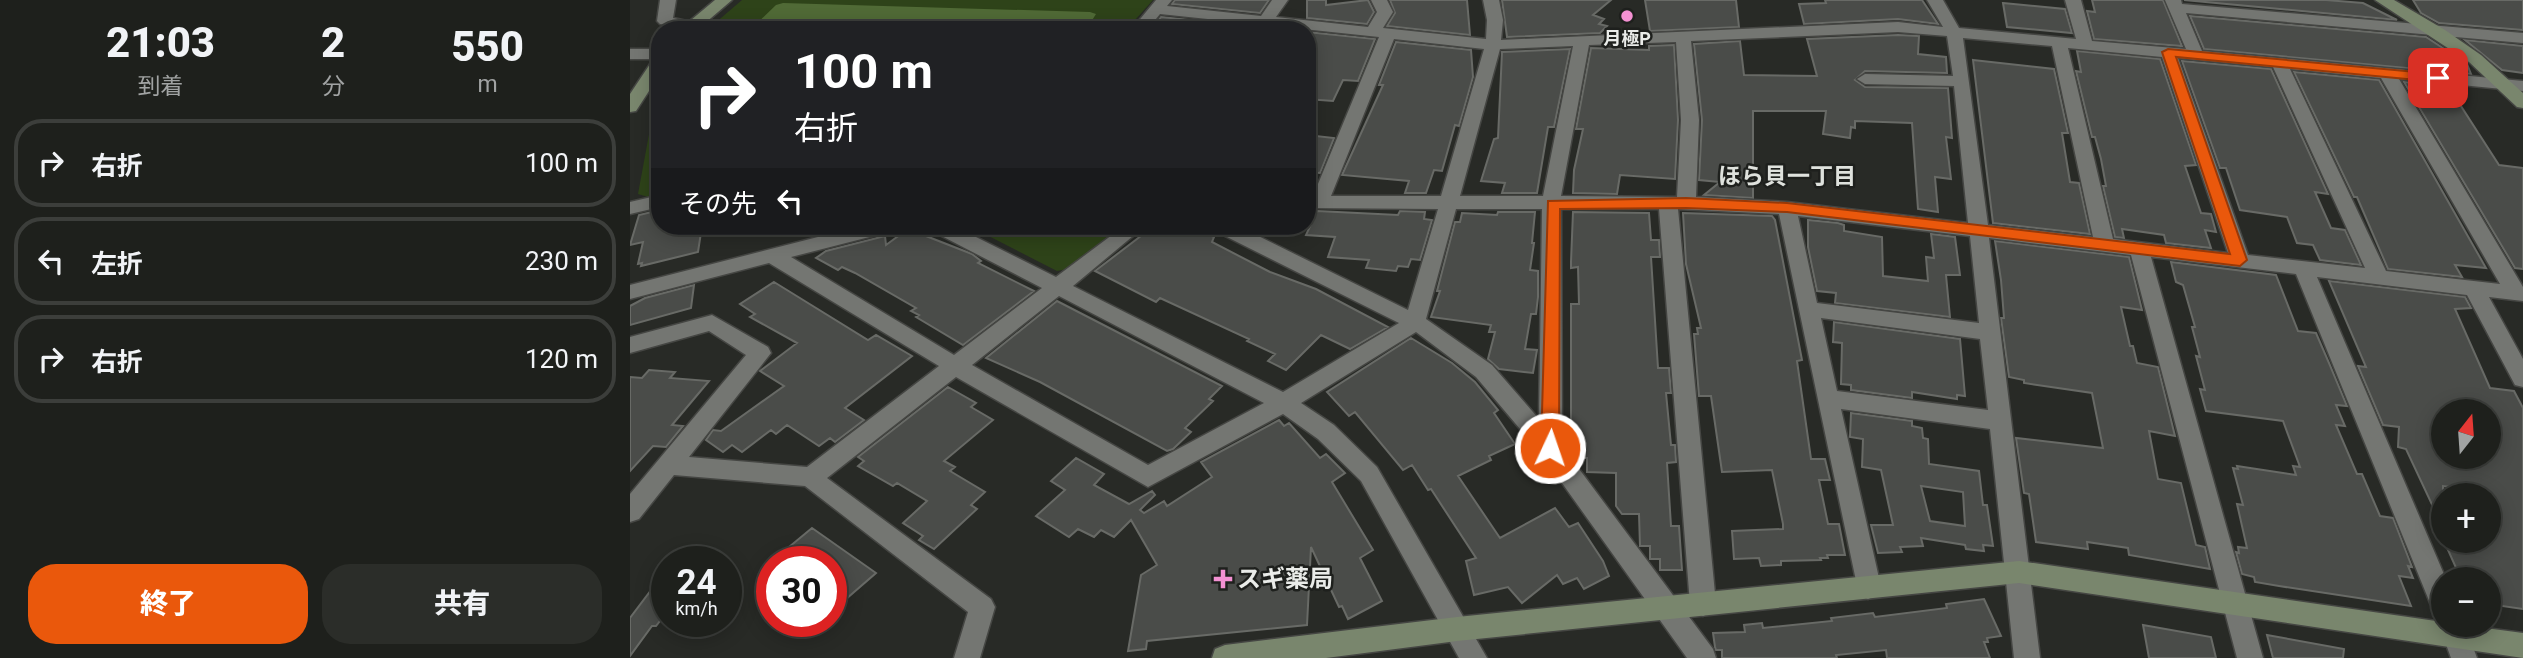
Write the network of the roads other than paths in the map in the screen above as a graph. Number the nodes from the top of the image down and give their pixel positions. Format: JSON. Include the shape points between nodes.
{"nodes":[{"id":1,"x":668,"y":0,"type":"edge"},
{"id":2,"x":724,"y":0,"type":"edge"},
{"id":3,"x":1280,"y":0,"type":"edge"},
{"id":4,"x":1379,"y":0,"type":"edge"},
{"id":5,"x":1491,"y":0,"type":"edge"},
{"id":6,"x":1935,"y":0,"type":"edge"},
{"id":7,"x":2073,"y":0,"type":"edge"},
{"id":8,"x":2383,"y":0,"type":"edge"},
{"id":9,"x":1161,"y":4,"type":"edge"},
{"id":10,"x":2175,"y":4,"type":"edge"},
{"id":11,"x":1265,"y":20,"type":"junction"},
{"id":12,"x":665,"y":21,"type":"edge"},
{"id":13,"x":698,"y":21,"type":"edge"},
{"id":14,"x":1147,"y":21,"type":"edge"},
{"id":15,"x":1268,"y":21,"type":"edge"},
{"id":16,"x":1316,"y":29,"type":"edge"},
{"id":17,"x":2434,"y":30,"type":"junction"},
{"id":18,"x":1954,"y":32,"type":"junction"},
{"id":19,"x":1380,"y":33,"type":"junction"},
{"id":20,"x":1683,"y":35,"type":"junction"},
{"id":21,"x":2523,"y":38,"type":"edge"},
{"id":22,"x":1582,"y":41,"type":"junction"},
{"id":23,"x":2059,"y":42,"type":"junction"},
{"id":24,"x":2085,"y":44,"type":"junction"},
{"id":25,"x":1493,"y":46,"type":"junction"},
{"id":26,"x":2168,"y":52,"type":"junction"},
{"id":27,"x":630,"y":54,"type":"edge"},
{"id":28,"x":651,"y":54,"type":"edge"},
{"id":29,"x":2196,"y":55,"type":"junction"},
{"id":30,"x":2279,"y":63,"type":"junction"},
{"id":31,"x":2387,"y":73,"type":"junction"},
{"id":32,"x":651,"y":74,"type":"edge"},
{"id":33,"x":1865,"y":79,"type":"dead end"},
{"id":34,"x":1962,"y":81,"type":"junction"},
{"id":35,"x":2506,"y":84,"type":"junction"},
{"id":36,"x":2523,"y":86,"type":"edge"},
{"id":37,"x":2523,"y":103,"type":"edge"},
{"id":38,"x":630,"y":106,"type":"edge"},
{"id":39,"x":1316,"y":195,"type":"edge"},
{"id":40,"x":651,"y":203,"type":"edge"},
{"id":41,"x":1316,"y":203,"type":"edge"},
{"id":42,"x":1447,"y":204,"type":"junction"},
{"id":43,"x":1553,"y":204,"type":"junction"},
{"id":44,"x":1677,"y":204,"type":"junction"},
{"id":45,"x":630,"y":208,"type":"edge"},
{"id":46,"x":1787,"y":208,"type":"junction"},
{"id":47,"x":1977,"y":230,"type":"junction"},
{"id":48,"x":851,"y":235,"type":"edge"},
{"id":49,"x":956,"y":235,"type":"edge"},
{"id":50,"x":1124,"y":235,"type":"edge"},
{"id":51,"x":1240,"y":235,"type":"edge"},
{"id":52,"x":2104,"y":244,"type":"junction"},
{"id":53,"x":2138,"y":248,"type":"junction"},
{"id":54,"x":772,"y":255,"type":"junction"},
{"id":55,"x":2240,"y":260,"type":"junction"},
{"id":56,"x":2303,"y":268,"type":"junction"},
{"id":57,"x":2378,"y":275,"type":"junction"},
{"id":58,"x":1056,"y":287,"type":"junction"},
{"id":59,"x":2474,"y":288,"type":"junction"},
{"id":60,"x":630,"y":292,"type":"edge"},
{"id":61,"x":2519,"y":294,"type":"edge"},
{"id":62,"x":1809,"y":309,"type":"junction"},
{"id":63,"x":1415,"y":322,"type":"junction"},
{"id":64,"x":1989,"y":332,"type":"junction"},
{"id":65,"x":630,"y":345,"type":"edge"},
{"id":66,"x":954,"y":366,"type":"junction"},
{"id":67,"x":2523,"y":379,"type":"edge"},
{"id":68,"x":1828,"y":398,"type":"junction"},
{"id":69,"x":1283,"y":402,"type":"junction"},
{"id":70,"x":2000,"y":421,"type":"junction"},
{"id":71,"x":1550,"y":448,"type":"junction"},
{"id":72,"x":669,"y":465,"type":"junction"},
{"id":73,"x":811,"y":477,"type":"junction"},
{"id":74,"x":630,"y":512,"type":"edge"},
{"id":75,"x":2019,"y":572,"type":"junction"},
{"id":76,"x":2431,"y":574,"type":"edge"},
{"id":77,"x":1868,"y":587,"type":"junction"},
{"id":78,"x":1703,"y":604,"type":"junction"},
{"id":79,"x":2236,"y":604,"type":"junction"},
{"id":80,"x":1665,"y":607,"type":"junction"},
{"id":81,"x":1457,"y":629,"type":"junction"},
{"id":82,"x":2457,"y":640,"type":"edge"},
{"id":83,"x":2523,"y":646,"type":"edge"},
{"id":84,"x":967,"y":658,"type":"edge"},
{"id":85,"x":1225,"y":658,"type":"edge"},
{"id":86,"x":1474,"y":658,"type":"edge"},
{"id":87,"x":1703,"y":658,"type":"edge"},
{"id":88,"x":2028,"y":658,"type":"edge"},
{"id":89,"x":2250,"y":658,"type":"edge"}],
"edges":[{"from":1,"to":12,"type":"street"},
{"from":2,"to":13,"type":"street"},
{"from":3,"to":11,"type":"street"},
{"from":4,"to":19,"type":"street","via":[[1385,12]]},
{"from":5,"to":25,"type":"street"},
{"from":6,"to":18,"type":"street"},
{"from":7,"to":24,"type":"street"},
{"from":8,"to":17,"type":"street"},
{"from":9,"to":11,"type":"street"},
{"from":9,"to":14,"type":"street"},
{"from":10,"to":17,"type":"street"},
{"from":10,"to":29,"type":"street"},
{"from":11,"to":15,"type":"street"},
{"from":16,"to":19,"type":"street"},
{"from":17,"to":21,"type":"street"},
{"from":17,"to":35,"type":"street"},
{"from":18,"to":20,"type":"street","via":[[1874,27]]},
{"from":18,"to":23,"type":"street"},
{"from":18,"to":34,"type":"street"},
{"from":19,"to":25,"type":"street"},
{"from":19,"to":39,"type":"street"},
{"from":20,"to":22,"type":"street"},
{"from":20,"to":44,"type":"street","via":[[1690,120]]},
{"from":22,"to":25,"type":"street"},
{"from":22,"to":43,"type":"street"},
{"from":23,"to":24,"type":"street"},
{"from":23,"to":52,"type":"street"},
{"from":24,"to":26,"type":"street"},
{"from":25,"to":42,"type":"street"},
{"from":26,"to":29,"type":"street"},
{"from":26,"to":55,"type":"street"},
{"from":27,"to":28,"type":"street"},
{"from":29,"to":30,"type":"street"},
{"from":30,"to":31,"type":"street"},
{"from":30,"to":57,"type":"street"},
{"from":31,"to":35,"type":"street"},
{"from":31,"to":61,"type":"street"},
{"from":32,"to":38,"type":"street"},
{"from":33,"to":34,"type":"street"},
{"from":34,"to":47,"type":"street"},
{"from":35,"to":36,"type":"street"},
{"from":35,"to":37,"type":"street"},
{"from":40,"to":45,"type":"street"},
{"from":41,"to":42,"type":"street"},
{"from":42,"to":43,"type":"street"},
{"from":42,"to":63,"type":"street"},
{"from":43,"to":44,"type":"street"},
{"from":43,"to":71,"type":"street"},
{"from":44,"to":46,"type":"street"},
{"from":44,"to":78,"type":"street"},
{"from":46,"to":47,"type":"street"},
{"from":46,"to":62,"type":"street"},
{"from":47,"to":52,"type":"street"},
{"from":47,"to":64,"type":"street"},
{"from":48,"to":54,"type":"street"},
{"from":49,"to":58,"type":"street"},
{"from":50,"to":58,"type":"street"},
{"from":51,"to":63,"type":"street"},
{"from":52,"to":53,"type":"street"},
{"from":53,"to":55,"type":"street"},
{"from":53,"to":79,"type":"street"},
{"from":54,"to":60,"type":"street"},
{"from":54,"to":66,"type":"street"},
{"from":55,"to":56,"type":"street"},
{"from":56,"to":57,"type":"street"},
{"from":56,"to":76,"type":"street"},
{"from":57,"to":59,"type":"street"},
{"from":58,"to":66,"type":"street"},
{"from":58,"to":69,"type":"street"},
{"from":59,"to":61,"type":"street"},
{"from":59,"to":67,"type":"street"},
{"from":62,"to":64,"type":"street"},
{"from":62,"to":68,"type":"street"},
{"from":63,"to":69,"type":"street"},
{"from":63,"to":71,"type":"street","via":[[1460,349],[1484,370]]},
{"from":64,"to":70,"type":"street"},
{"from":65,"to":72,"type":"street","via":[[712,323],[760,353]]},
{"from":66,"to":69,"type":"street","via":[[1148,477]]},
{"from":66,"to":73,"type":"street"},
{"from":68,"to":70,"type":"street"},
{"from":68,"to":77,"type":"street"},
{"from":69,"to":81,"type":"street","via":[[1326,432],[1369,474]]},
{"from":70,"to":75,"type":"street"},
{"from":71,"to":80,"type":"street"},
{"from":72,"to":73,"type":"street"},
{"from":72,"to":74,"type":"street"},
{"from":73,"to":84,"type":"street","via":[[982,607]]},
{"from":75,"to":77,"type":"street"},
{"from":75,"to":79,"type":"street"},
{"from":75,"to":88,"type":"street"},
{"from":77,"to":78,"type":"street"},
{"from":78,"to":80,"type":"street"},
{"from":79,"to":82,"type":"street"},
{"from":79,"to":89,"type":"street"},
{"from":80,"to":81,"type":"street"},
{"from":80,"to":87,"type":"street"},
{"from":81,"to":85,"type":"street"},
{"from":81,"to":86,"type":"street"},
{"from":82,"to":83,"type":"street"}]}
